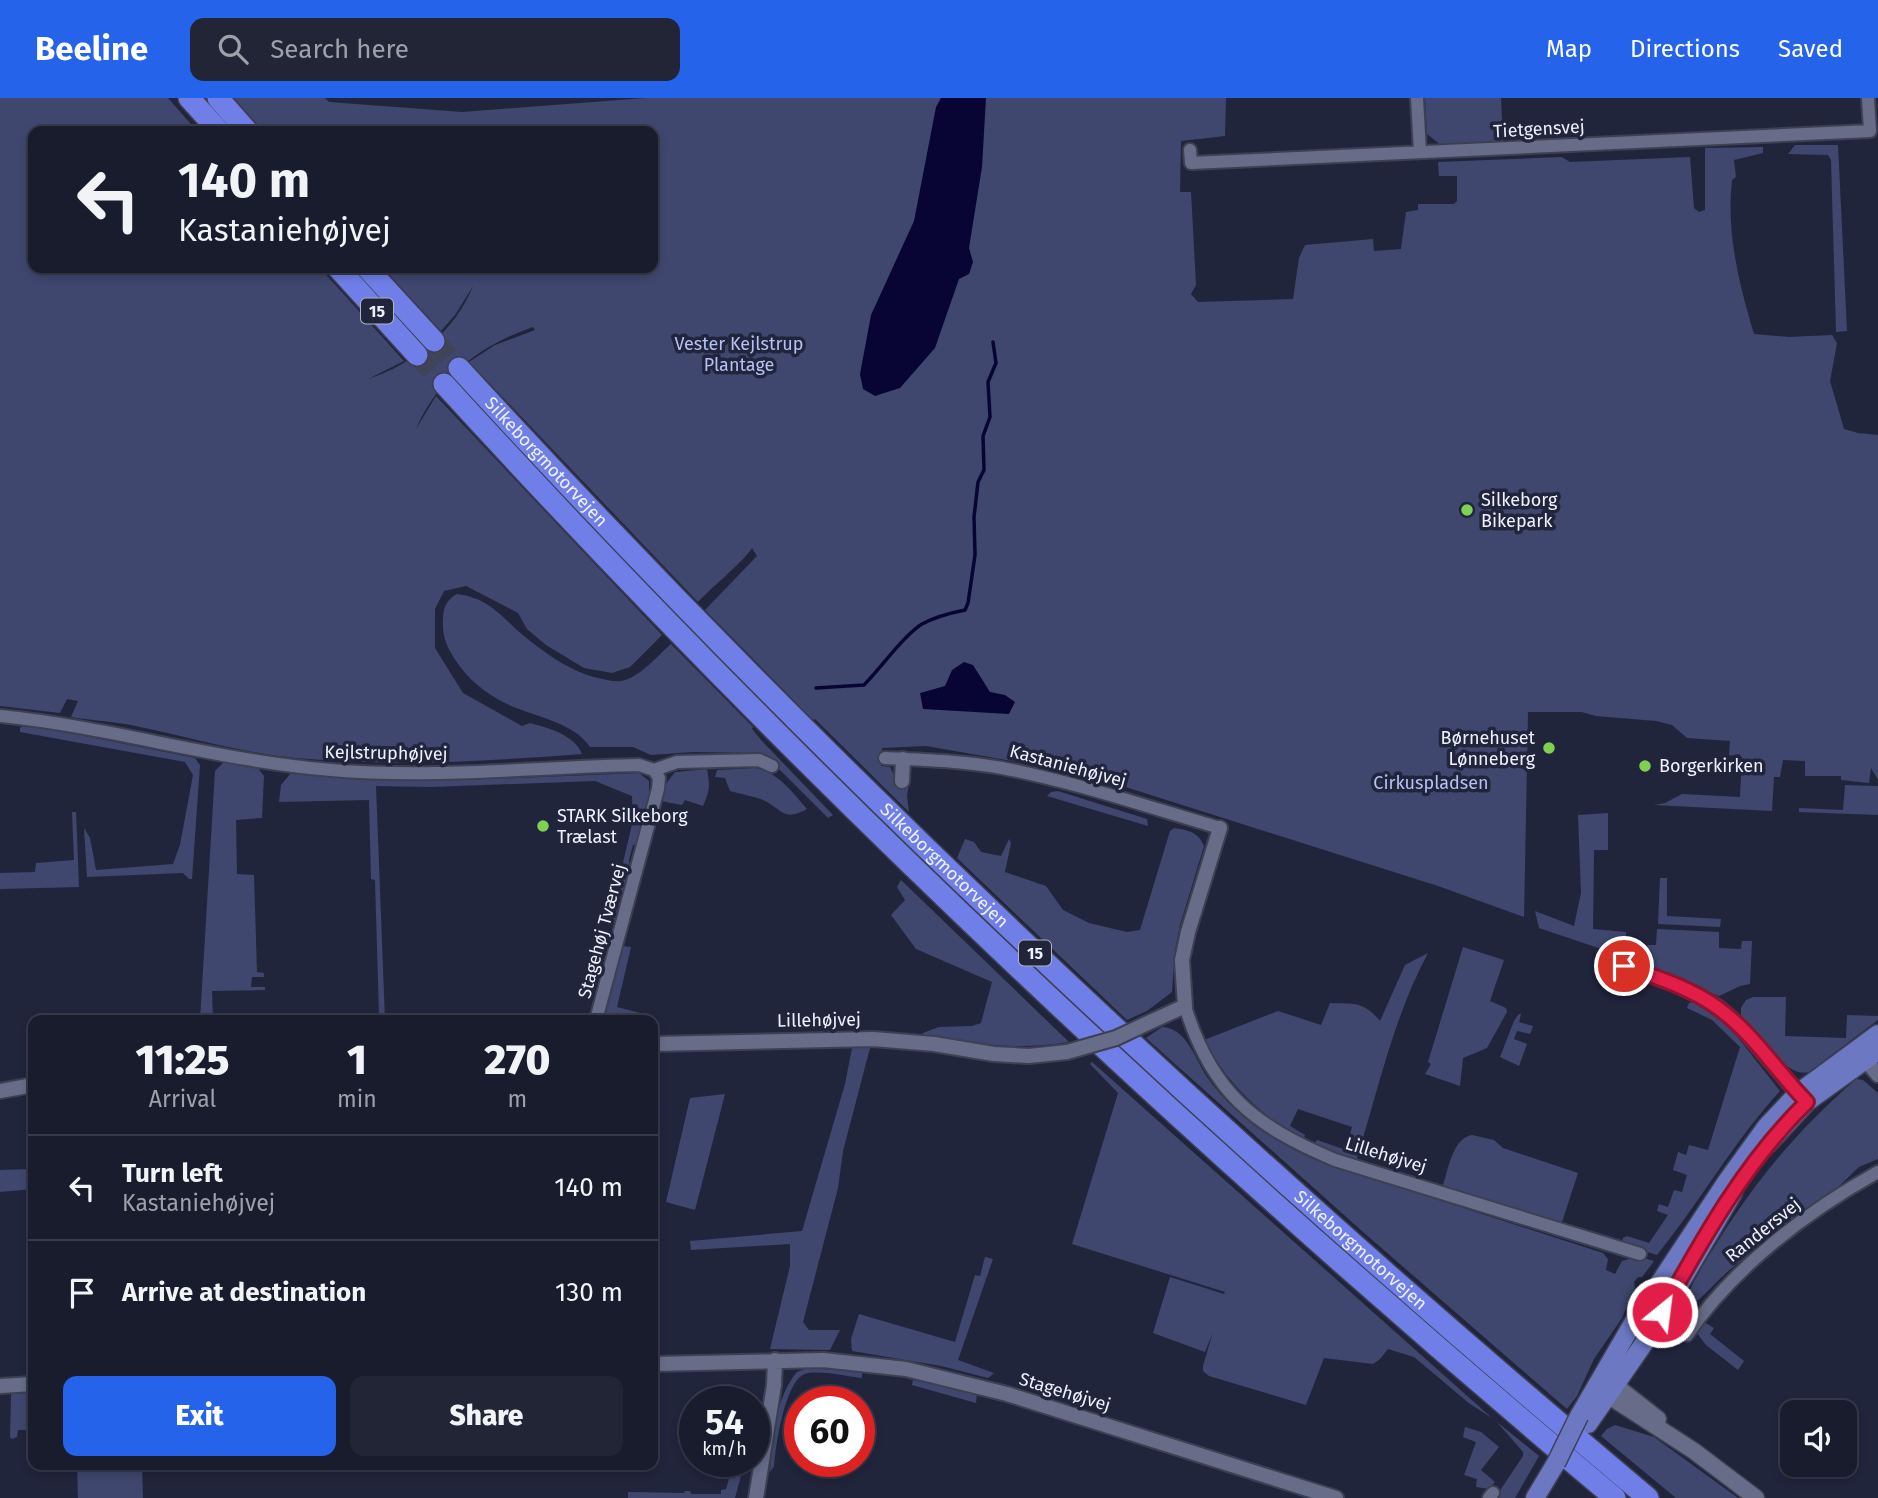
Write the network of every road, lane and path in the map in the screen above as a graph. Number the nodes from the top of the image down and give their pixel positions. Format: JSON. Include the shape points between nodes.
{"nodes":[{"id":1,"x":189,"y":98,"type":"edge"},
{"id":2,"x":218,"y":98,"type":"edge"},
{"id":3,"x":1418,"y":98,"type":"edge"},
{"id":4,"x":1868,"y":98,"type":"edge"},
{"id":5,"x":214,"y":126,"type":"edge"},
{"id":6,"x":243,"y":126,"type":"edge"},
{"id":7,"x":1190,"y":150,"type":"dead end"},
{"id":8,"x":1420,"y":152,"type":"junction"},
{"id":9,"x":343,"y":273,"type":"edge"},
{"id":10,"x":372,"y":273,"type":"edge"},
{"id":11,"x":433,"y":341,"type":"tunnel mouth"},
{"id":12,"x":417,"y":355,"type":"tunnel mouth"},
{"id":13,"x":0,"y":716,"type":"edge"},
{"id":14,"x":885,"y":758,"type":"dead end"},
{"id":15,"x":903,"y":759,"type":"junction"},
{"id":16,"x":772,"y":766,"type":"dead end"},
{"id":17,"x":654,"y":769,"type":"junction"},
{"id":18,"x":902,"y":780,"type":"dead end"},
{"id":19,"x":1220,"y":828,"type":"joint"},
{"id":20,"x":1624,"y":966,"type":"dead end"},
{"id":21,"x":1185,"y":1006,"type":"junction"},
{"id":22,"x":597,"y":1015,"type":"edge"},
{"id":23,"x":1878,"y":1034,"type":"edge"},
{"id":24,"x":658,"y":1044,"type":"edge"},
{"id":25,"x":1867,"y":1053,"type":"edge"},
{"id":26,"x":1878,"y":1075,"type":"edge"},
{"id":27,"x":28,"y":1086,"type":"edge"},
{"id":28,"x":0,"y":1091,"type":"edge"},
{"id":29,"x":1803,"y":1098,"type":"junction"},
{"id":30,"x":1878,"y":1172,"type":"edge"},
{"id":31,"x":1640,"y":1254,"type":"dead end"},
{"id":32,"x":1687,"y":1335,"type":"dead end"},
{"id":33,"x":775,"y":1360,"type":"junction"},
{"id":34,"x":658,"y":1364,"type":"edge"},
{"id":35,"x":28,"y":1384,"type":"edge"},
{"id":36,"x":0,"y":1386,"type":"edge"},
{"id":37,"x":1608,"y":1387,"type":"junction"},
{"id":38,"x":756,"y":1498,"type":"edge"},
{"id":39,"x":1336,"y":1498,"type":"edge"},
{"id":40,"x":1535,"y":1498,"type":"edge"},
{"id":41,"x":1615,"y":1498,"type":"edge"},
{"id":42,"x":1648,"y":1498,"type":"edge"},
{"id":43,"x":1756,"y":1498,"type":"edge"}],
"edges":[{"from":1,"to":5,"type":"highway"},
{"from":2,"to":6,"type":"highway"},
{"from":3,"to":8,"type":"street"},
{"from":4,"to":8,"type":"street","name":"Tietgensvej","via":[[1870,131]]},
{"from":7,"to":8,"type":"street","name":"Tietgensvej","via":[[1191,163]]},
{"from":9,"to":12,"type":"highway","number":"15"},
{"from":10,"to":11,"type":"highway","number":"15"},
{"from":13,"to":17,"type":"street","name":"Kejlstruphøjvej","via":[[331,770],[409,774],[639,765]]},
{"from":14,"to":15,"type":"street","name":"Kastaniehøjvej"},
{"from":15,"to":18,"type":"street"},
{"from":15,"to":19,"type":"street","name":"Kastaniehøjvej","via":[[1002,768]]},
{"from":16,"to":17,"type":"street","name":"Kejlstruphøjvej","via":[[759,760],[677,762]]},
{"from":17,"to":22,"type":"street","name":"Stagehøj Tværvej","via":[[658,789]]},
{"from":19,"to":21,"type":"street","name":"Lillehøjvej","via":[[1182,960]]},
{"from":20,"to":29,"type":"street","via":[[1718,1007]]},
{"from":21,"to":24,"type":"street","name":"Lillehøjvej","bridge":true,"via":[[1116,1038],[1067,1052],[1029,1056],[873,1038]]},
{"from":21,"to":31,"type":"street","name":"Lillehøjvej","via":[[1200,1049],[1232,1096],[1295,1143],[1335,1160]]},
{"from":23,"to":25,"type":"main road"},
{"from":25,"to":26,"type":"street"},
{"from":25,"to":29,"type":"main road"},
{"from":27,"to":28,"type":"street"},
{"from":29,"to":37,"type":"main road","via":[[1737,1188],[1649,1336]]},
{"from":29,"to":37,"type":"main road","via":[[1766,1127],[1715,1199],[1633,1323]]},
{"from":30,"to":32,"type":"street","name":"Randersvej","via":[[1797,1225],[1741,1272],[1704,1309]]},
{"from":33,"to":34,"type":"street","name":"Stagehøjvej"},
{"from":33,"to":38,"type":"street"},
{"from":33,"to":39,"type":"street","name":"Stagehøjvej","via":[[870,1364],[951,1378]]},
{"from":35,"to":36,"type":"street"},
{"from":37,"to":40,"type":"main road","bridge":true},
{"from":37,"to":43,"type":"main road"},
{"from":41,"to":42,"type":"highway","name":"Silkeborgmotorvejen","number":"15","via":[[1276,1205],[967,918],[685,638],[451,376],[907,830],[1090,1005],[1405,1291]]}]}
